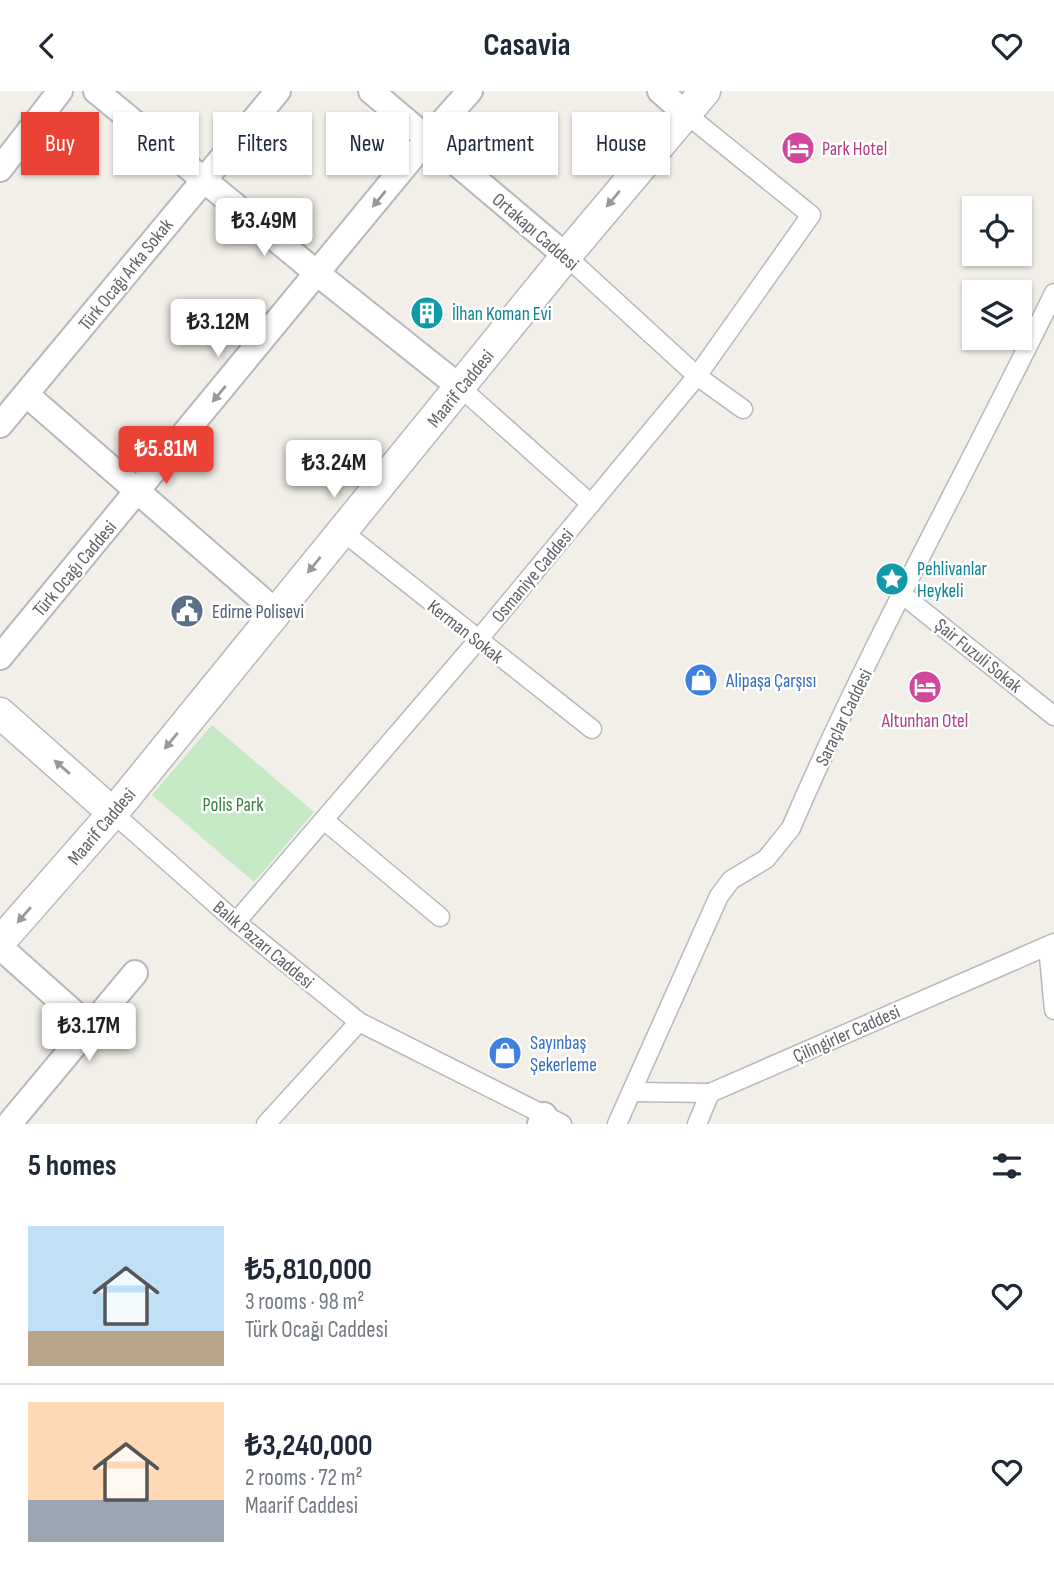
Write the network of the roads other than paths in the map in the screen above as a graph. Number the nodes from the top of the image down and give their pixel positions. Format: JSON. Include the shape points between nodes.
{"nodes":[{"id":1,"x":60,"y":91,"type":"edge"},
{"id":2,"x":96,"y":91,"type":"edge"},
{"id":3,"x":278,"y":91,"type":"edge"},
{"id":4,"x":370,"y":91,"type":"edge"},
{"id":5,"x":470,"y":91,"type":"edge"},
{"id":6,"x":660,"y":91,"type":"edge"},
{"id":7,"x":695,"y":102,"type":"edge"},
{"id":8,"x":451,"y":112,"type":"edge"},
{"id":9,"x":423,"y":134,"type":"edge"},
{"id":10,"x":423,"y":144,"type":"edge"},
{"id":11,"x":0,"y":169,"type":"edge"},
{"id":12,"x":471,"y":175,"type":"edge"},
{"id":13,"x":204,"y":177,"type":"junction"},
{"id":14,"x":566,"y":257,"type":"junction"},
{"id":15,"x":317,"y":274,"type":"junction"},
{"id":16,"x":1054,"y":293,"type":"edge"},
{"id":17,"x":697,"y":376,"type":"junction"},
{"id":18,"x":461,"y":388,"type":"junction"},
{"id":19,"x":27,"y":395,"type":"junction"},
{"id":20,"x":743,"y":409,"type":"dead end"},
{"id":21,"x":0,"y":425,"type":"edge"},
{"id":22,"x":138,"y":492,"type":"junction"},
{"id":23,"x":591,"y":504,"type":"junction"},
{"id":24,"x":342,"y":531,"type":"junction"},
{"id":25,"x":903,"y":595,"type":"junction"},
{"id":26,"x":275,"y":611,"type":"junction"},
{"id":27,"x":478,"y":640,"type":"junction"},
{"id":28,"x":0,"y":657,"type":"edge"},
{"id":29,"x":0,"y":713,"type":"edge"},
{"id":30,"x":1054,"y":716,"type":"edge"},
{"id":31,"x":592,"y":729,"type":"dead end"},
{"id":32,"x":113,"y":813,"type":"junction"},
{"id":33,"x":324,"y":820,"type":"junction"},
{"id":34,"x":440,"y":917,"type":"dead end"},
{"id":35,"x":236,"y":922,"type":"junction"},
{"id":36,"x":0,"y":944,"type":"edge"},
{"id":37,"x":1051,"y":945,"type":"edge"},
{"id":38,"x":135,"y":973,"type":"dead end"},
{"id":39,"x":1054,"y":1010,"type":"edge"},
{"id":40,"x":359,"y":1022,"type":"junction"},
{"id":41,"x":90,"y":1027,"type":"junction"},
{"id":42,"x":632,"y":1092,"type":"junction"},
{"id":43,"x":710,"y":1093,"type":"junction"},
{"id":44,"x":549,"y":1121,"type":"edge"},
{"id":45,"x":9,"y":1124,"type":"edge"},
{"id":46,"x":266,"y":1124,"type":"edge"},
{"id":47,"x":617,"y":1124,"type":"edge"},
{"id":48,"x":696,"y":1124,"type":"edge"}],
"edges":[{"from":1,"to":11,"type":"street"},
{"from":2,"to":13,"type":"street"},
{"from":3,"to":13,"type":"street","name":"Türk Ocağı Arka Sokak"},
{"from":4,"to":9,"type":"street","name":"Ortakapı Caddesi"},
{"from":5,"to":8,"type":"street","name":"Türk Ocağı Caddesi"},
{"from":6,"to":7,"type":"street"},
{"from":7,"to":14,"type":"street","name":"Maarif Caddesi","one_way":true},
{"from":7,"to":17,"type":"street","name":"Osmaniye Caddesi","via":[[811,215]]},
{"from":10,"to":15,"type":"street","name":"Türk Ocağı Caddesi","one_way":true},
{"from":12,"to":14,"type":"street","name":"Ortakapı Caddesi"},
{"from":13,"to":15,"type":"street"},
{"from":13,"to":19,"type":"street","name":"Türk Ocağı Arka Sokak"},
{"from":14,"to":17,"type":"street","name":"Ortakapı Caddesi"},
{"from":14,"to":18,"type":"street","name":"Maarif Caddesi"},
{"from":15,"to":18,"type":"street"},
{"from":15,"to":22,"type":"street","name":"Türk Ocağı Caddesi","one_way":true},
{"from":16,"to":25,"type":"street","name":"Saraçlar Caddesi","via":[[943,507]]},
{"from":17,"to":20,"type":"street","name":"Ortakapı Caddesi"},
{"from":17,"to":23,"type":"street","name":"Osmaniye Caddesi"},
{"from":18,"to":23,"type":"street"},
{"from":18,"to":24,"type":"street","name":"Maarif Caddesi"},
{"from":19,"to":21,"type":"street","name":"Türk Ocağı Arka Sokak"},
{"from":19,"to":22,"type":"street"},
{"from":22,"to":26,"type":"street"},
{"from":22,"to":28,"type":"street","name":"Türk Ocağı Caddesi"},
{"from":23,"to":27,"type":"street","name":"Osmaniye Caddesi"},
{"from":24,"to":26,"type":"street","name":"Maarif Caddesi","one_way":true},
{"from":24,"to":27,"type":"street","name":"Kerman Sokak"},
{"from":25,"to":30,"type":"street","name":"Şair Fuzuli Sokak"},
{"from":25,"to":42,"type":"street","name":"Saraçlar Caddesi","via":[[790,828],[766,859],[731,880],[719,896]]},
{"from":26,"to":32,"type":"street","name":"Maarif Caddesi","one_way":true},
{"from":27,"to":31,"type":"street","name":"Kerman Sokak"},
{"from":27,"to":33,"type":"street","name":"Osmaniye Caddesi"},
{"from":32,"to":29,"type":"street","name":"Balık Pazarı Caddesi","one_way":true},
{"from":32,"to":35,"type":"street","name":"Balık Pazarı Caddesi"},
{"from":32,"to":36,"type":"street","name":"Maarif Caddesi","one_way":true},
{"from":33,"to":34,"type":"street"},
{"from":33,"to":35,"type":"street","name":"Osmaniye Caddesi"},
{"from":35,"to":40,"type":"street","name":"Balık Pazarı Caddesi"},
{"from":36,"to":41,"type":"street"},
{"from":37,"to":39,"type":"street"},
{"from":37,"to":43,"type":"street","name":"Çilingirler Caddesi"},
{"from":38,"to":41,"type":"street"},
{"from":40,"to":44,"type":"street","name":"Balık Pazarı Caddesi"},
{"from":40,"to":46,"type":"street"},
{"from":41,"to":45,"type":"street"},
{"from":42,"to":43,"type":"street","name":"Çilingirler Caddesi"},
{"from":42,"to":47,"type":"street","name":"Saraçlar Caddesi"},
{"from":43,"to":48,"type":"street"}]}
